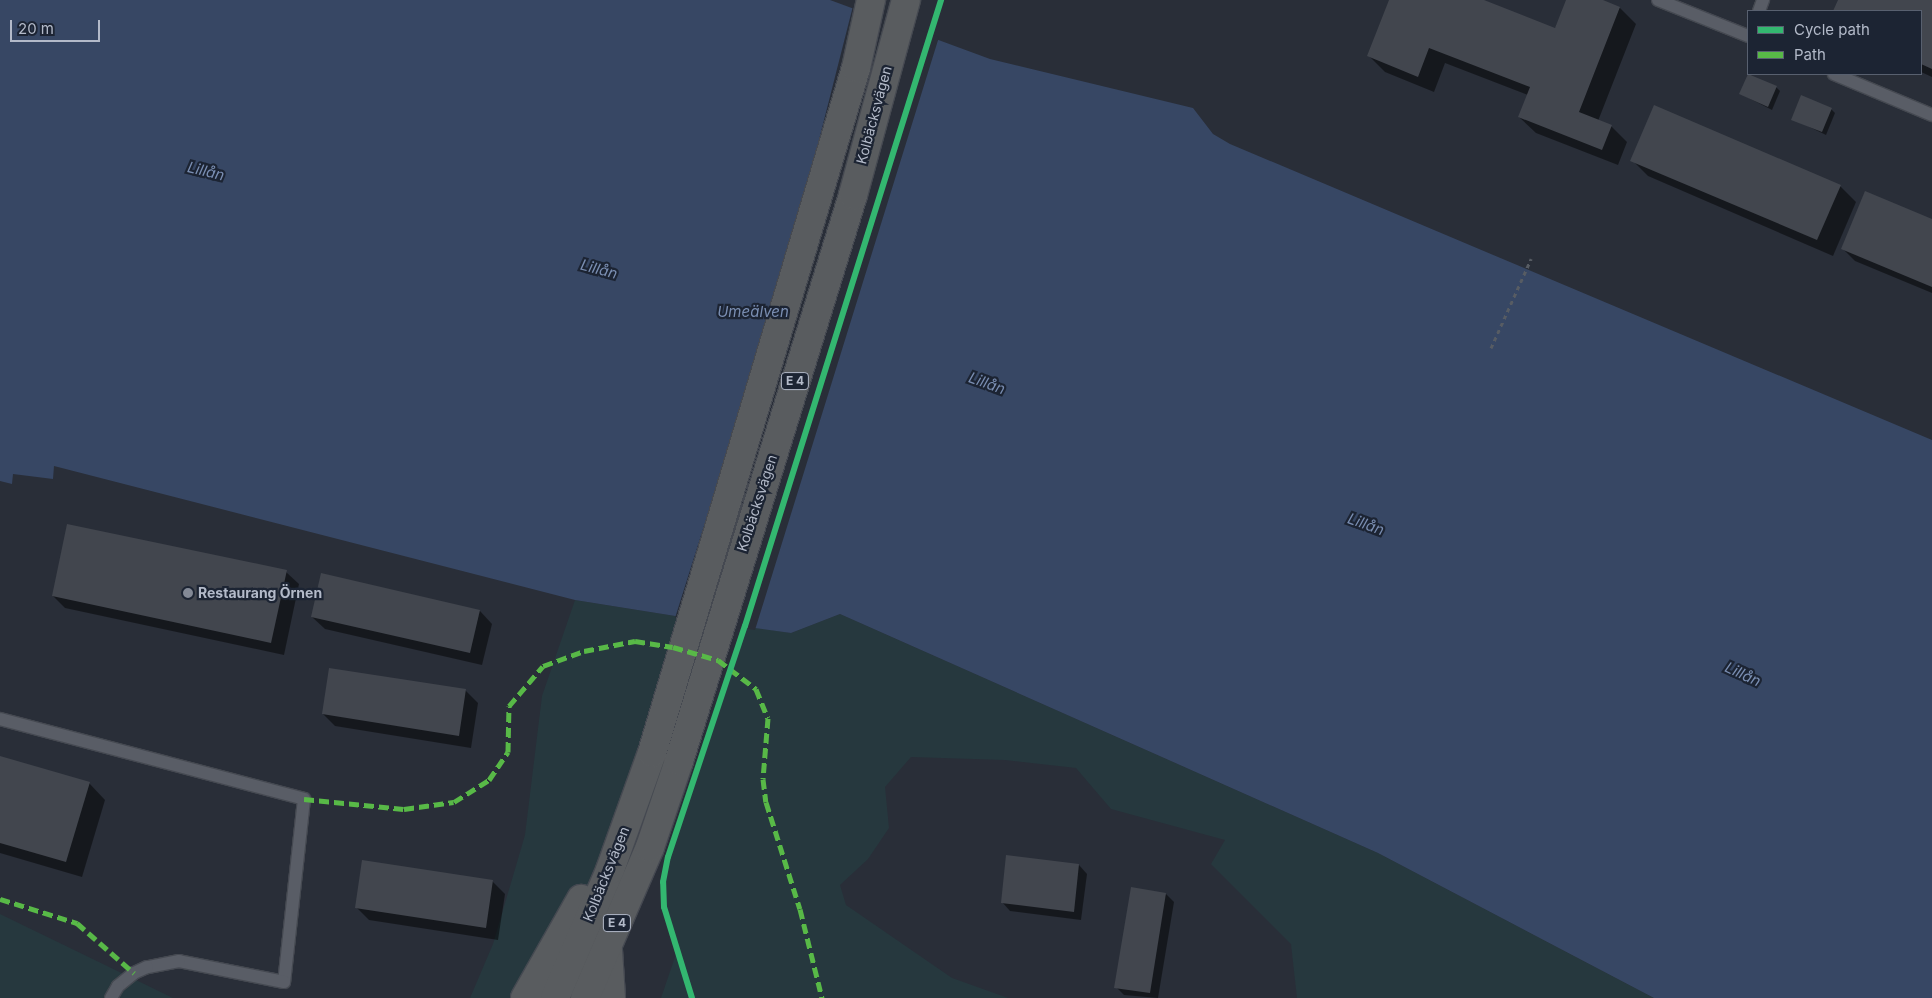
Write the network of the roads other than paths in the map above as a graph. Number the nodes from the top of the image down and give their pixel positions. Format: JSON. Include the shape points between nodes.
{"nodes":[{"id":1,"x":871,"y":0,"type":"edge"},
{"id":2,"x":906,"y":0,"type":"edge"},
{"id":3,"x":1658,"y":0,"type":"edge"},
{"id":4,"x":1747,"y":36,"type":"edge"},
{"id":5,"x":1836,"y":75,"type":"edge"},
{"id":6,"x":1932,"y":115,"type":"edge"},
{"id":7,"x":0,"y":719,"type":"edge"},
{"id":8,"x":632,"y":808,"type":"junction"},
{"id":9,"x":608,"y":944,"type":"junction"},
{"id":10,"x":111,"y":998,"type":"edge"},
{"id":11,"x":525,"y":998,"type":"edge"},
{"id":12,"x":555,"y":998,"type":"edge"},
{"id":13,"x":585,"y":998,"type":"edge"},
{"id":14,"x":611,"y":998,"type":"edge"}],
"edges":[{"from":1,"to":8,"type":"highway","name":"Kolbäcksvägen","number":"E 4","via":[[856,68],[652,753]]},
{"from":2,"to":9,"type":"highway","name":"Kolbäcksvägen","number":"E 4","via":[[853,195],[679,760],[650,848]]},
{"from":3,"to":4,"type":"lane"},
{"from":5,"to":6,"type":"lane"},
{"from":7,"to":10,"type":"lane","via":[[304,799],[284,982],[179,961],[134,973],[118,986]]},
{"from":8,"to":11,"type":"highway"},
{"from":8,"to":12,"type":"highway","name":"Kolbäcksvägen","number":"E 4"},
{"from":9,"to":13,"type":"highway","name":"Kolbäcksvägen","number":"E 4"},
{"from":9,"to":14,"type":"highway"}]}
